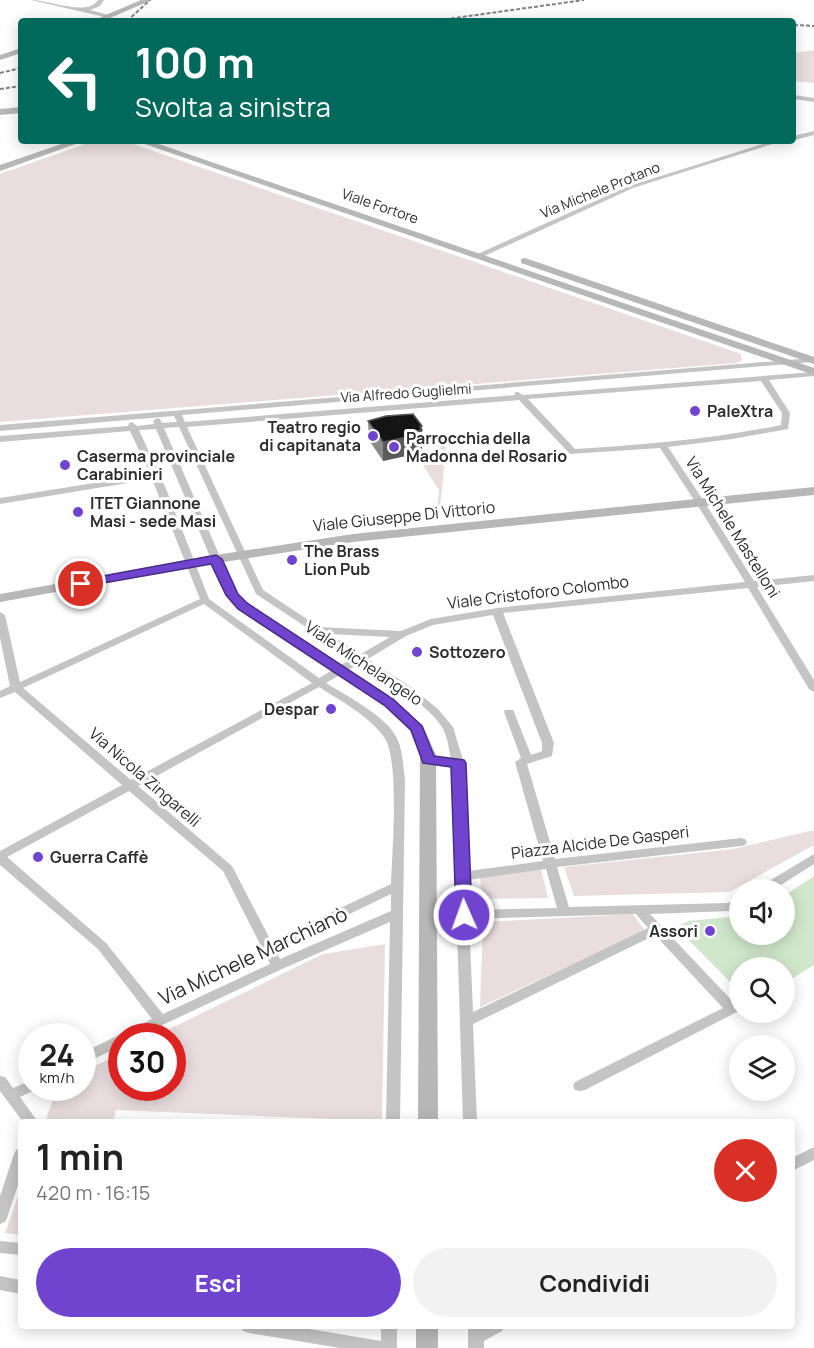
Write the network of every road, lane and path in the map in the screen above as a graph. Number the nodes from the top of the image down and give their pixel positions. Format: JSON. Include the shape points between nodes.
{"nodes":[{"id":1,"x":34,"y":0,"type":"edge"},
{"id":2,"x":101,"y":0,"type":"edge"},
{"id":3,"x":148,"y":0,"type":"edge"},
{"id":4,"x":85,"y":11,"type":"junction"},
{"id":5,"x":112,"y":15,"type":"junction"},
{"id":6,"x":104,"y":18,"type":"edge"},
{"id":7,"x":18,"y":51,"type":"edge"},
{"id":8,"x":0,"y":58,"type":"edge"},
{"id":9,"x":796,"y":97,"type":"edge"},
{"id":10,"x":814,"y":100,"type":"edge"},
{"id":11,"x":18,"y":104,"type":"edge"},
{"id":12,"x":0,"y":106,"type":"edge"},
{"id":13,"x":18,"y":110,"type":"edge"},
{"id":14,"x":0,"y":112,"type":"edge"},
{"id":15,"x":814,"y":133,"type":"edge"},
{"id":16,"x":796,"y":138,"type":"edge"},
{"id":17,"x":70,"y":144,"type":"edge"},
{"id":18,"x":150,"y":144,"type":"edge"},
{"id":19,"x":179,"y":144,"type":"edge"},
{"id":20,"x":765,"y":144,"type":"edge"},
{"id":21,"x":0,"y":168,"type":"edge"},
{"id":22,"x":490,"y":250,"type":"junction"},
{"id":23,"x":477,"y":256,"type":"junction"},
{"id":24,"x":624,"y":294,"type":"junction"},
{"id":25,"x":610,"y":300,"type":"junction"},
{"id":26,"x":813,"y":361,"type":"edge"},
{"id":27,"x":783,"y":362,"type":"junction"},
{"id":28,"x":814,"y":373,"type":"edge"},
{"id":29,"x":763,"y":377,"type":"junction"},
{"id":30,"x":510,"y":386,"type":"junction"},
{"id":31,"x":522,"y":397,"type":"junction"},
{"id":32,"x":177,"y":414,"type":"junction"},
{"id":33,"x":155,"y":416,"type":"junction"},
{"id":34,"x":130,"y":419,"type":"junction"},
{"id":35,"x":53,"y":424,"type":"junction"},
{"id":36,"x":183,"y":425,"type":"junction"},
{"id":37,"x":160,"y":427,"type":"junction"},
{"id":38,"x":0,"y":428,"type":"edge"},
{"id":39,"x":133,"y":429,"type":"junction"},
{"id":40,"x":53,"y":435,"type":"junction"},
{"id":41,"x":0,"y":439,"type":"edge"},
{"id":42,"x":663,"y":447,"type":"junction"},
{"id":43,"x":154,"y":476,"type":"junction"},
{"id":44,"x":814,"y":491,"type":"edge"},
{"id":45,"x":0,"y":501,"type":"edge"},
{"id":46,"x":702,"y":502,"type":"junction"},
{"id":47,"x":241,"y":555,"type":"junction"},
{"id":48,"x":216,"y":559,"type":"junction"},
{"id":49,"x":190,"y":564,"type":"junction"},
{"id":50,"x":814,"y":578,"type":"edge"},
{"id":51,"x":750,"y":585,"type":"junction"},
{"id":52,"x":0,"y":598,"type":"edge"},
{"id":53,"x":205,"y":600,"type":"junction"},
{"id":54,"x":497,"y":611,"type":"junction"},
{"id":55,"x":0,"y":615,"type":"edge"},
{"id":56,"x":318,"y":630,"type":"junction"},
{"id":57,"x":402,"y":634,"type":"junction"},
{"id":58,"x":359,"y":658,"type":"junction"},
{"id":59,"x":340,"y":670,"type":"junction"},
{"id":60,"x":319,"y":683,"type":"junction"},
{"id":61,"x":16,"y":688,"type":"junction"},
{"id":62,"x":814,"y":688,"type":"edge"},
{"id":63,"x":0,"y":696,"type":"edge"},
{"id":64,"x":509,"y":712,"type":"dead end"},
{"id":65,"x":428,"y":760,"type":"junction"},
{"id":66,"x":527,"y":760,"type":"junction"},
{"id":67,"x":458,"y":763,"type":"junction"},
{"id":68,"x":131,"y":787,"type":"junction"},
{"id":69,"x":741,"y":842,"type":"dead end"},
{"id":70,"x":0,"y":857,"type":"edge"},
{"id":71,"x":814,"y":858,"type":"edge"},
{"id":72,"x":551,"y":864,"type":"junction"},
{"id":73,"x":463,"y":876,"type":"junction"},
{"id":74,"x":781,"y":879,"type":"edge"},
{"id":75,"x":397,"y":886,"type":"junction"},
{"id":76,"x":729,"y":907,"type":"edge"},
{"id":77,"x":640,"y":911,"type":"junction"},
{"id":78,"x":564,"y":912,"type":"junction"},
{"id":79,"x":396,"y":914,"type":"junction"},
{"id":80,"x":464,"y":915,"type":"junction"},
{"id":81,"x":657,"y":929,"type":"junction"},
{"id":82,"x":267,"y":948,"type":"junction"},
{"id":83,"x":277,"y":966,"type":"junction"},
{"id":84,"x":160,"y":1020,"type":"junction"},
{"id":85,"x":467,"y":1021,"type":"junction"},
{"id":86,"x":154,"y":1023,"type":"edge"},
{"id":87,"x":0,"y":1081,"type":"edge"},
{"id":88,"x":580,"y":1086,"type":"dead end"},
{"id":89,"x":18,"y":1091,"type":"edge"},
{"id":90,"x":10,"y":1095,"type":"junction"},
{"id":91,"x":29,"y":1119,"type":"edge"},
{"id":92,"x":393,"y":1119,"type":"edge"},
{"id":93,"x":428,"y":1119,"type":"edge"},
{"id":94,"x":470,"y":1119,"type":"edge"},
{"id":95,"x":813,"y":1154,"type":"edge"},
{"id":96,"x":18,"y":1163,"type":"edge"},
{"id":97,"x":795,"y":1163,"type":"edge"},
{"id":98,"x":0,"y":1218,"type":"edge"},
{"id":99,"x":0,"y":1246,"type":"edge"},
{"id":100,"x":18,"y":1248,"type":"edge"},
{"id":101,"x":0,"y":1283,"type":"edge"},
{"id":102,"x":18,"y":1286,"type":"edge"},
{"id":103,"x":267,"y":1329,"type":"edge"},
{"id":104,"x":389,"y":1329,"type":"edge"},
{"id":105,"x":427,"y":1329,"type":"edge"},
{"id":106,"x":491,"y":1329,"type":"edge"},
{"id":107,"x":476,"y":1337,"type":"edge"},
{"id":108,"x":383,"y":1348,"type":"edge"},
{"id":109,"x":388,"y":1348,"type":"edge"},
{"id":110,"x":427,"y":1348,"type":"edge"}],
"edges":[{"from":1,"to":4,"type":"street"},
{"from":2,"to":4,"type":"street"},
{"from":3,"to":5,"type":"main road"},
{"from":4,"to":5,"type":"street"},
{"from":5,"to":6,"type":"main road"},
{"from":7,"to":8,"type":"main road"},
{"from":9,"to":10,"type":"street"},
{"from":11,"to":12,"type":"main road"},
{"from":13,"to":14,"type":"main road"},
{"from":15,"to":16,"type":"street"},
{"from":17,"to":21,"type":"main road"},
{"from":18,"to":23,"type":"main road","name":"Viale Fortore"},
{"from":19,"to":22,"type":"main road","name":"Viale Fortore"},
{"from":20,"to":22,"type":"street","name":"Via Michele Protano","via":[[631,187]]},
{"from":22,"to":23,"type":"street","name":"Via Michele Protano"},
{"from":22,"to":24,"type":"main road","name":"Viale Fortore"},
{"from":23,"to":25,"type":"main road","name":"Viale Fortore"},
{"from":24,"to":25,"type":"main road"},
{"from":24,"to":26,"type":"main road","name":"Viale Fortore"},
{"from":25,"to":27,"type":"main road","name":"Viale Fortore"},
{"from":26,"to":27,"type":"street","name":"Via Alfredo Guglielmi"},
{"from":27,"to":28,"type":"main road","name":"Viale Fortore"},
{"from":27,"to":30,"type":"street","name":"Via Alfredo Guglielmi"},
{"from":28,"to":29,"type":"street","name":"Via Alfredo Guglielmi"},
{"from":29,"to":31,"type":"street","name":"Via Alfredo Guglielmi"},
{"from":29,"to":42,"type":"street","via":[[786,413],[785,427]]},
{"from":30,"to":31,"type":"street","name":"Via Michele Mastelloni"},
{"from":30,"to":32,"type":"street","name":"Via Alfredo Guglielmi"},
{"from":31,"to":36,"type":"street","name":"Via Alfredo Guglielmi"},
{"from":31,"to":42,"type":"street","name":"Via Michele Mastelloni","via":[[573,452]]},
{"from":32,"to":33,"type":"street","name":"Via Alfredo Guglielmi"},
{"from":32,"to":36,"type":"street","name":"Viale Michelangelo"},
{"from":33,"to":34,"type":"street","name":"Via Alfredo Guglielmi"},
{"from":33,"to":37,"type":"street","name":"Viale Michelangelo"},
{"from":34,"to":35,"type":"street","name":"Via Alfredo Guglielmi"},
{"from":34,"to":39,"type":"street"},
{"from":35,"to":38,"type":"street","name":"Via Alfredo Guglielmi"},
{"from":35,"to":40,"type":"street"},
{"from":36,"to":37,"type":"street","name":"Via Alfredo Guglielmi"},
{"from":36,"to":47,"type":"street","name":"Viale Michelangelo"},
{"from":37,"to":39,"type":"street","name":"Via Alfredo Guglielmi"},
{"from":37,"to":48,"type":"street","name":"Viale Michelangelo"},
{"from":39,"to":40,"type":"street","name":"Via Alfredo Guglielmi"},
{"from":39,"to":43,"type":"street"},
{"from":40,"to":41,"type":"street","name":"Via Alfredo Guglielmi"},
{"from":42,"to":46,"type":"street","name":"Via Michele Mastelloni"},
{"from":43,"to":45,"type":"street"},
{"from":43,"to":49,"type":"street"},
{"from":44,"to":46,"type":"main road","name":"Viale Giuseppe Di Vittorio"},
{"from":46,"to":47,"type":"main road","name":"Viale Giuseppe Di Vittorio","via":[[353,538]]},
{"from":46,"to":51,"type":"street","name":"Via Michele Mastelloni"},
{"from":47,"to":48,"type":"main road","name":"Viale Giuseppe Di Vittorio"},
{"from":47,"to":56,"type":"street","name":"Viale Michelangelo","via":[[259,592]]},
{"from":48,"to":49,"type":"main road","name":"Viale Giuseppe Di Vittorio"},
{"from":48,"to":59,"type":"main road","name":"Viale Michelangelo","via":[[232,595],[242,606]]},
{"from":49,"to":52,"type":"main road","name":"Viale Giuseppe Di Vittorio"},
{"from":49,"to":53,"type":"street"},
{"from":50,"to":51,"type":"street","name":"Viale Cristoforo Colombo"},
{"from":51,"to":54,"type":"street","name":"Viale Cristoforo Colombo"},
{"from":51,"to":62,"type":"street","name":"Via Michele Mastelloni"},
{"from":53,"to":60,"type":"street"},
{"from":53,"to":61,"type":"street"},
{"from":54,"to":57,"type":"street","name":"Viale Cristoforo Colombo","via":[[431,622]]},
{"from":54,"to":66,"type":"street","via":[[548,743],[548,753]]},
{"from":55,"to":61,"type":"street"},
{"from":56,"to":57,"type":"street"},
{"from":56,"to":58,"type":"street","name":"Viale Michelangelo"},
{"from":57,"to":58,"type":"street","name":"Viale Cristoforo Colombo"},
{"from":58,"to":59,"type":"street","name":"Viale Cristoforo Colombo"},
{"from":58,"to":67,"type":"street","name":"Viale Michelangelo","via":[[434,711],[448,726]]},
{"from":59,"to":60,"type":"street","name":"Viale Cristoforo Colombo"},
{"from":59,"to":65,"type":"main road","name":"Viale Michelangelo","via":[[388,702],[417,729]]},
{"from":60,"to":68,"type":"street","name":"Viale Cristoforo Colombo"},
{"from":60,"to":75,"type":"street","via":[[370,715],[391,738],[399,780]]},
{"from":61,"to":63,"type":"street"},
{"from":61,"to":68,"type":"street","name":"Via Nicola Zingarelli"},
{"from":64,"to":66,"type":"street"},
{"from":65,"to":67,"type":"street"},
{"from":65,"to":93,"type":"main road","name":"Viale Michelangelo"},
{"from":66,"to":72,"type":"street","via":[[521,762],[525,782]]},
{"from":67,"to":73,"type":"street","name":"Viale Michelangelo"},
{"from":68,"to":70,"type":"street","name":"Viale Cristoforo Colombo"},
{"from":68,"to":82,"type":"street","name":"Via Nicola Zingarelli","via":[[228,869]]},
{"from":69,"to":72,"type":"street","name":"Piazza Alcide De Gasperi"},
{"from":70,"to":84,"type":"street","via":[[102,946]]},
{"from":71,"to":74,"type":"street"},
{"from":72,"to":73,"type":"street","name":"Piazza Alcide De Gasperi"},
{"from":72,"to":78,"type":"street"},
{"from":73,"to":80,"type":"street","name":"Viale Michelangelo"},
{"from":75,"to":79,"type":"street"},
{"from":75,"to":82,"type":"street"},
{"from":76,"to":77,"type":"street"},
{"from":77,"to":78,"type":"street"},
{"from":77,"to":81,"type":"street"},
{"from":78,"to":80,"type":"street"},
{"from":79,"to":83,"type":"street","name":"Via Michele Marchianò"},
{"from":79,"to":92,"type":"street"},
{"from":80,"to":85,"type":"street","name":"Viale Michelangelo"},
{"from":81,"to":85,"type":"street"},
{"from":81,"to":88,"type":"street","via":[[732,1009]]},
{"from":82,"to":83,"type":"street","name":"Via Nicola Zingarelli"},
{"from":83,"to":84,"type":"street","name":"Via Michele Marchianò"},
{"from":84,"to":86,"type":"street","name":"Via Michele Marchianò"},
{"from":85,"to":94,"type":"street","name":"Viale Michelangelo"},
{"from":87,"to":90,"type":"street"},
{"from":89,"to":90,"type":"street"},
{"from":90,"to":91,"type":"street"},
{"from":95,"to":97,"type":"street"},
{"from":96,"to":98,"type":"street"},
{"from":99,"to":100,"type":"street"},
{"from":101,"to":102,"type":"street"},
{"from":103,"to":108,"type":"street"},
{"from":104,"to":109,"type":"street"},
{"from":105,"to":110,"type":"main road"},
{"from":106,"to":107,"type":"street"}]}
